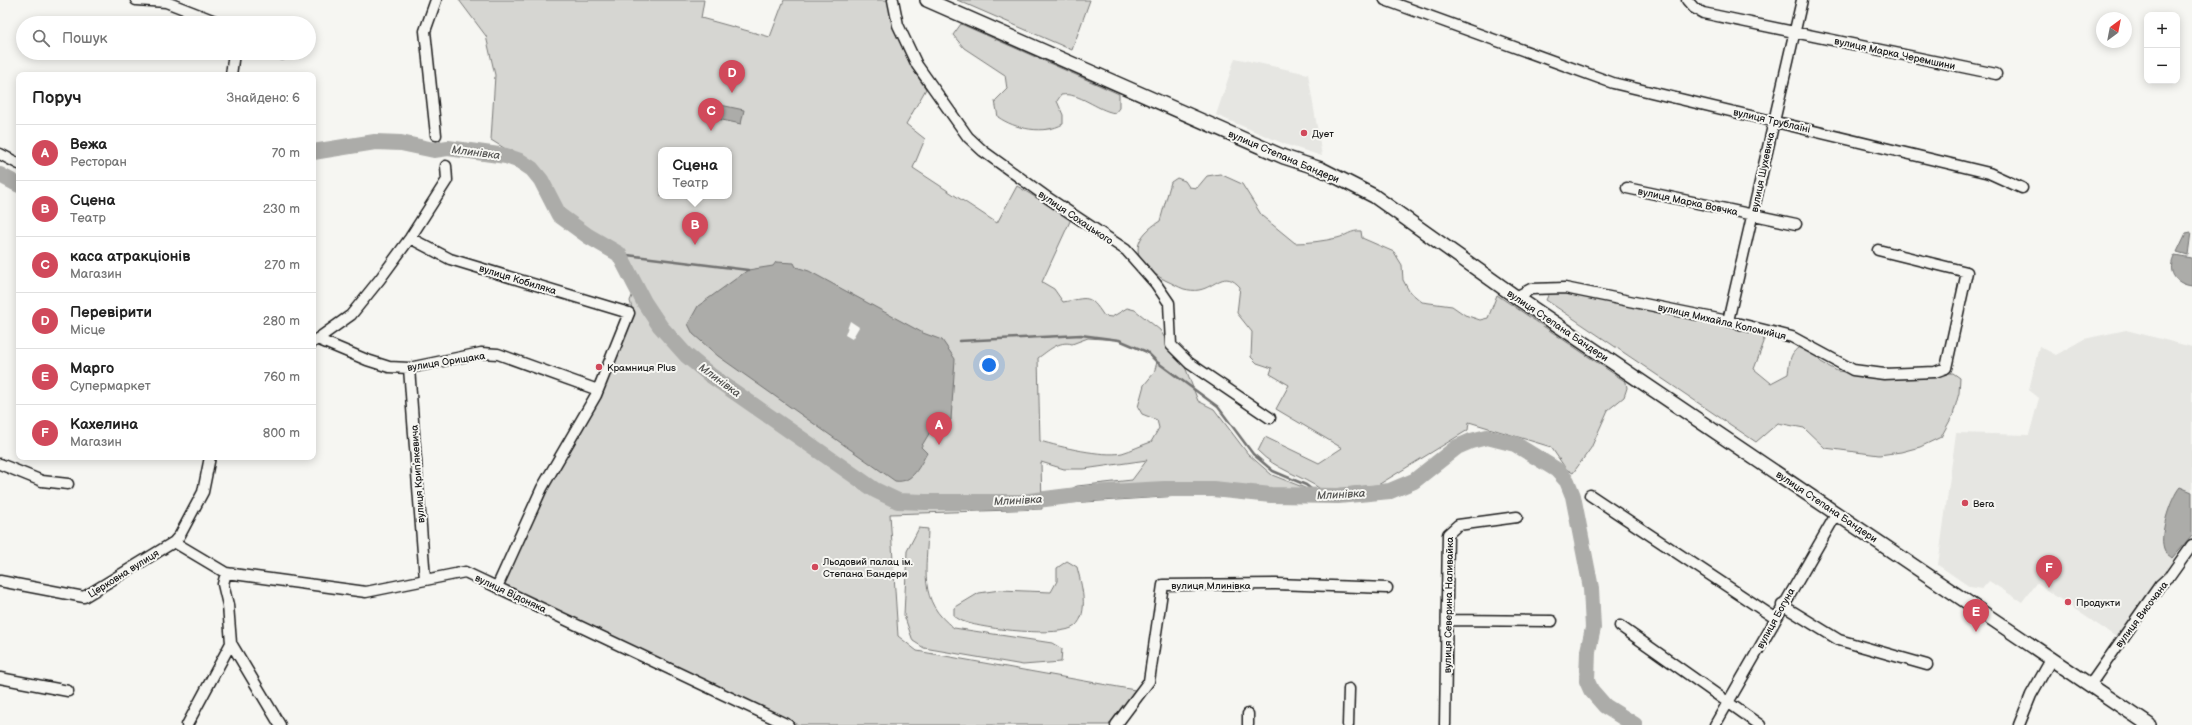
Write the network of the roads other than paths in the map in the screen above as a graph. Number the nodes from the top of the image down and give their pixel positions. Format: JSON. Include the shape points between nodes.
{"nodes":[{"id":1,"x":136,"y":0,"type":"edge"},
{"id":2,"x":436,"y":0,"type":"edge"},
{"id":3,"x":893,"y":0,"type":"edge"},
{"id":4,"x":927,"y":0,"type":"edge"},
{"id":5,"x":1385,"y":0,"type":"edge"},
{"id":6,"x":1687,"y":0,"type":"edge"},
{"id":7,"x":1802,"y":0,"type":"edge"},
{"id":8,"x":199,"y":13,"type":"junction"},
{"id":9,"x":202,"y":16,"type":"edge"},
{"id":10,"x":205,"y":16,"type":"edge"},
{"id":11,"x":1794,"y":31,"type":"junction"},
{"id":12,"x":233,"y":60,"type":"edge"},
{"id":13,"x":231,"y":72,"type":"edge"},
{"id":14,"x":1996,"y":74,"type":"dead end"},
{"id":15,"x":1774,"y":120,"type":"junction"},
{"id":16,"x":436,"y":135,"type":"dead end"},
{"id":17,"x":0,"y":154,"type":"edge"},
{"id":18,"x":16,"y":162,"type":"edge"},
{"id":19,"x":446,"y":166,"type":"dead end"},
{"id":20,"x":1627,"y":188,"type":"dead end"},
{"id":21,"x":2022,"y":188,"type":"dead end"},
{"id":22,"x":1753,"y":214,"type":"junction"},
{"id":23,"x":1796,"y":224,"type":"dead end"},
{"id":24,"x":410,"y":238,"type":"junction"},
{"id":25,"x":1878,"y":250,"type":"dead end"},
{"id":26,"x":1516,"y":297,"type":"junction"},
{"id":27,"x":1728,"y":320,"type":"junction"},
{"id":28,"x":316,"y":340,"type":"edge"},
{"id":29,"x":316,"y":341,"type":"edge"},
{"id":30,"x":409,"y":368,"type":"junction"},
{"id":31,"x":598,"y":390,"type":"junction"},
{"id":32,"x":1270,"y":418,"type":"dead end"},
{"id":33,"x":209,"y":460,"type":"edge"},
{"id":34,"x":0,"y":464,"type":"edge"},
{"id":35,"x":68,"y":484,"type":"dead end"},
{"id":36,"x":1590,"y":495,"type":"dead end"},
{"id":37,"x":1837,"y":512,"type":"junction"},
{"id":38,"x":1517,"y":517,"type":"dead end"},
{"id":39,"x":174,"y":542,"type":"junction"},
{"id":40,"x":2192,"y":545,"type":"edge"},
{"id":41,"x":226,"y":573,"type":"junction"},
{"id":42,"x":425,"y":579,"type":"junction"},
{"id":43,"x":0,"y":581,"type":"edge"},
{"id":44,"x":497,"y":587,"type":"junction"},
{"id":45,"x":1387,"y":588,"type":"dead end"},
{"id":46,"x":1782,"y":605,"type":"junction"},
{"id":47,"x":1775,"y":618,"type":"junction"},
{"id":48,"x":1448,"y":620,"type":"junction"},
{"id":49,"x":1552,"y":621,"type":"dead end"},
{"id":50,"x":1620,"y":626,"type":"dead end"},
{"id":51,"x":231,"y":643,"type":"junction"},
{"id":52,"x":2052,"y":658,"type":"junction"},
{"id":53,"x":1927,"y":665,"type":"dead end"},
{"id":54,"x":0,"y":678,"type":"edge"},
{"id":55,"x":2090,"y":685,"type":"junction"},
{"id":56,"x":1349,"y":689,"type":"dead end"},
{"id":57,"x":68,"y":691,"type":"dead end"},
{"id":58,"x":1728,"y":703,"type":"junction"},
{"id":59,"x":1248,"y":714,"type":"dead end"},
{"id":60,"x":187,"y":725,"type":"edge"},
{"id":61,"x":280,"y":725,"type":"edge"},
{"id":62,"x":788,"y":725,"type":"edge"},
{"id":63,"x":1116,"y":725,"type":"edge"},
{"id":64,"x":1248,"y":725,"type":"edge"},
{"id":65,"x":1348,"y":725,"type":"edge"},
{"id":66,"x":1446,"y":725,"type":"edge"},
{"id":67,"x":1715,"y":725,"type":"edge"},
{"id":68,"x":1760,"y":725,"type":"edge"},
{"id":69,"x":2019,"y":725,"type":"edge"},
{"id":70,"x":2149,"y":725,"type":"edge"}],
"edges":[{"from":1,"to":8,"type":"street","via":[[166,2]]},
{"from":2,"to":16,"type":"street","via":[[425,31]]},
{"from":3,"to":32,"type":"street","name":"вулиця Сохацького","via":[[898,25],[917,65],[968,137],[983,151],[1048,198],[1126,250],[1169,303],[1171,345],[1189,363]]},
{"from":4,"to":26,"type":"main road","name":"вулиця Степана Бандери","via":[[1284,157],[1321,169],[1374,196]]},
{"from":5,"to":15,"type":"street","name":"вулиця Трублаїні","via":[[1613,83]]},
{"from":6,"to":11,"type":"street","name":"вулиця Марка Черемшини","via":[[1702,13]]},
{"from":7,"to":11,"type":"street","name":"вулиця Шухевича"},
{"from":8,"to":9,"type":"street"},
{"from":8,"to":10,"type":"street"},
{"from":11,"to":14,"type":"street","name":"вулиця Марка Черемшини"},
{"from":11,"to":15,"type":"street","name":"вулиця Шухевича"},
{"from":12,"to":13,"type":"street"},
{"from":15,"to":21,"type":"street","name":"вулиця Трублаїні","via":[[1989,173]]},
{"from":15,"to":22,"type":"street","name":"вулиця Шухевича"},
{"from":17,"to":18,"type":"street"},
{"from":19,"to":24,"type":"street","name":"вулиця Орищака","via":[[447,180]]},
{"from":20,"to":22,"type":"street","name":"вулиця Марка Вовчка"},
{"from":22,"to":23,"type":"street","name":"вулиця Марка Вовчка"},
{"from":22,"to":27,"type":"street","name":"вулиця Шухевича"},
{"from":24,"to":28,"type":"street","name":"вулиця Орищака","via":[[351,314]]},
{"from":24,"to":31,"type":"street","name":"вулиця Кобиляка","via":[[450,259],[629,313]]},
{"from":25,"to":27,"type":"street","name":"вулиця Михайла Коломийця","via":[[1967,272],[1946,368],[1935,372],[1884,374],[1853,370],[1792,337]]},
{"from":26,"to":27,"type":"street","name":"вулиця Михайла Коломийця","via":[[1531,289],[1565,288]]},
{"from":26,"to":37,"type":"main road","name":"вулиця Степана Бандери"},
{"from":29,"to":30,"type":"street","name":"вулиця Орищака","via":[[389,367]]},
{"from":30,"to":31,"type":"street","name":"вулиця Орищака","via":[[481,353],[498,354]]},
{"from":30,"to":42,"type":"street","name":"вулиця Крипʼякевича"},
{"from":31,"to":44,"type":"street","via":[[542,488]]},
{"from":33,"to":39,"type":"street","via":[[203,492]]},
{"from":34,"to":35,"type":"street","via":[[42,481]]},
{"from":36,"to":47,"type":"street"},
{"from":37,"to":46,"type":"street","name":"вулиця Богуна"},
{"from":37,"to":52,"type":"main road","name":"вулиця Степана Бандери","via":[[1991,620]]},
{"from":38,"to":48,"type":"street","name":"вулиця Северина Наливайка","via":[[1458,525],[1448,534]]},
{"from":39,"to":41,"type":"street","name":"вулиця Відоняка"},
{"from":39,"to":43,"type":"street","name":"Церковна вулиця","via":[[84,597]]},
{"from":40,"to":55,"type":"street","name":"вулиця Височана","via":[[2170,576],[2156,590]]},
{"from":41,"to":42,"type":"street","name":"вулиця Відоняка","via":[[366,592]]},
{"from":41,"to":51,"type":"street","via":[[223,584],[228,605]]},
{"from":42,"to":44,"type":"street","name":"вулиця Відоняка","via":[[465,572]]},
{"from":44,"to":62,"type":"street","name":"вулиця Відоняка"},
{"from":45,"to":63,"type":"street","name":"вулиця Млинівка","via":[[1276,584],[1163,585],[1149,681]]},
{"from":46,"to":47,"type":"street","name":"вулиця Богуна"},
{"from":46,"to":53,"type":"street","via":[[1839,640]]},
{"from":47,"to":58,"type":"street","name":"вулиця Богуна"},
{"from":48,"to":49,"type":"street"},
{"from":48,"to":66,"type":"street","name":"вулиця Северина Наливайка"},
{"from":50,"to":58,"type":"street"},
{"from":51,"to":60,"type":"street"},
{"from":51,"to":61,"type":"street"},
{"from":52,"to":55,"type":"main road","name":"вулиця Степана Бандери"},
{"from":52,"to":69,"type":"street","via":[[2031,695]]},
{"from":54,"to":57,"type":"street"},
{"from":55,"to":70,"type":"main road","name":"вулиця Степана Бандери"},
{"from":56,"to":65,"type":"street"},
{"from":58,"to":67,"type":"street","name":"вулиця Богуна"},
{"from":58,"to":68,"type":"street"},
{"from":59,"to":64,"type":"street"}]}
